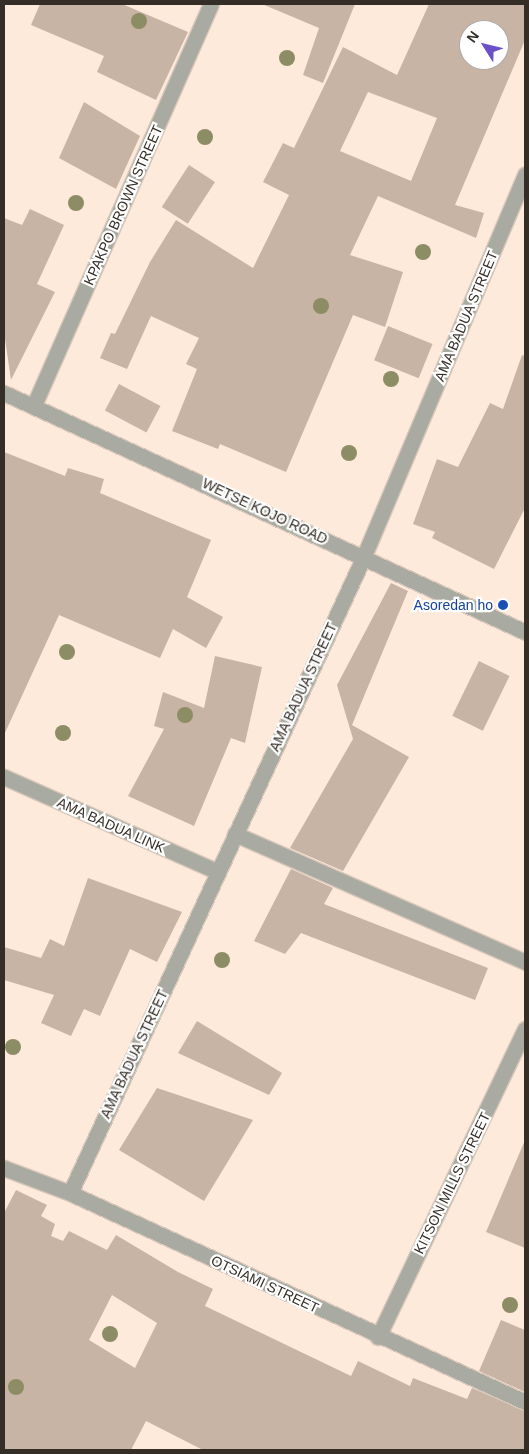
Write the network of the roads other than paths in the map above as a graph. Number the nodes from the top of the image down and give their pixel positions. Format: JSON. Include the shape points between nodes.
{"nodes":[{"id":1,"x":211,"y":4,"type":"edge"},
{"id":2,"x":525,"y":175,"type":"edge"},
{"id":3,"x":4,"y":392,"type":"edge"},
{"id":4,"x":34,"y":405,"type":"junction"},
{"id":5,"x":364,"y":556,"type":"junction"},
{"id":6,"x":525,"y":632,"type":"edge"},
{"id":7,"x":4,"y":777,"type":"edge"},
{"id":8,"x":235,"y":834,"type":"junction"},
{"id":9,"x":218,"y":872,"type":"junction"},
{"id":10,"x":525,"y":962,"type":"edge"},
{"id":11,"x":525,"y":1029,"type":"edge"},
{"id":12,"x":4,"y":1168,"type":"edge"},
{"id":13,"x":70,"y":1193,"type":"junction"},
{"id":14,"x":378,"y":1337,"type":"junction"},
{"id":15,"x":525,"y":1402,"type":"edge"}],
"edges":[{"from":1,"to":4,"type":"street","name":"KPAKPO BROWN STREET"},
{"from":2,"to":5,"type":"street","name":"AMA BADUA STREET"},
{"from":3,"to":4,"type":"street","name":"WETSE KOJO ROAD"},
{"from":4,"to":5,"type":"street","name":"WETSE KOJO ROAD"},
{"from":5,"to":6,"type":"street","name":"WETSE KOJO ROAD"},
{"from":5,"to":8,"type":"street","name":"AMA BADUA STREET"},
{"from":7,"to":9,"type":"street","name":"AMA BADUA LINK"},
{"from":8,"to":9,"type":"street","name":"AMA BADUA STREET"},
{"from":8,"to":10,"type":"street"},
{"from":9,"to":13,"type":"street","name":"AMA BADUA STREET"},
{"from":11,"to":14,"type":"street","name":"KITSON MILLS STREET"},
{"from":12,"to":13,"type":"street","name":"OTSIAMI STREET"},
{"from":13,"to":14,"type":"street","name":"OTSIAMI STREET"},
{"from":14,"to":15,"type":"street","name":"OTSIAMI STREET"}]}
